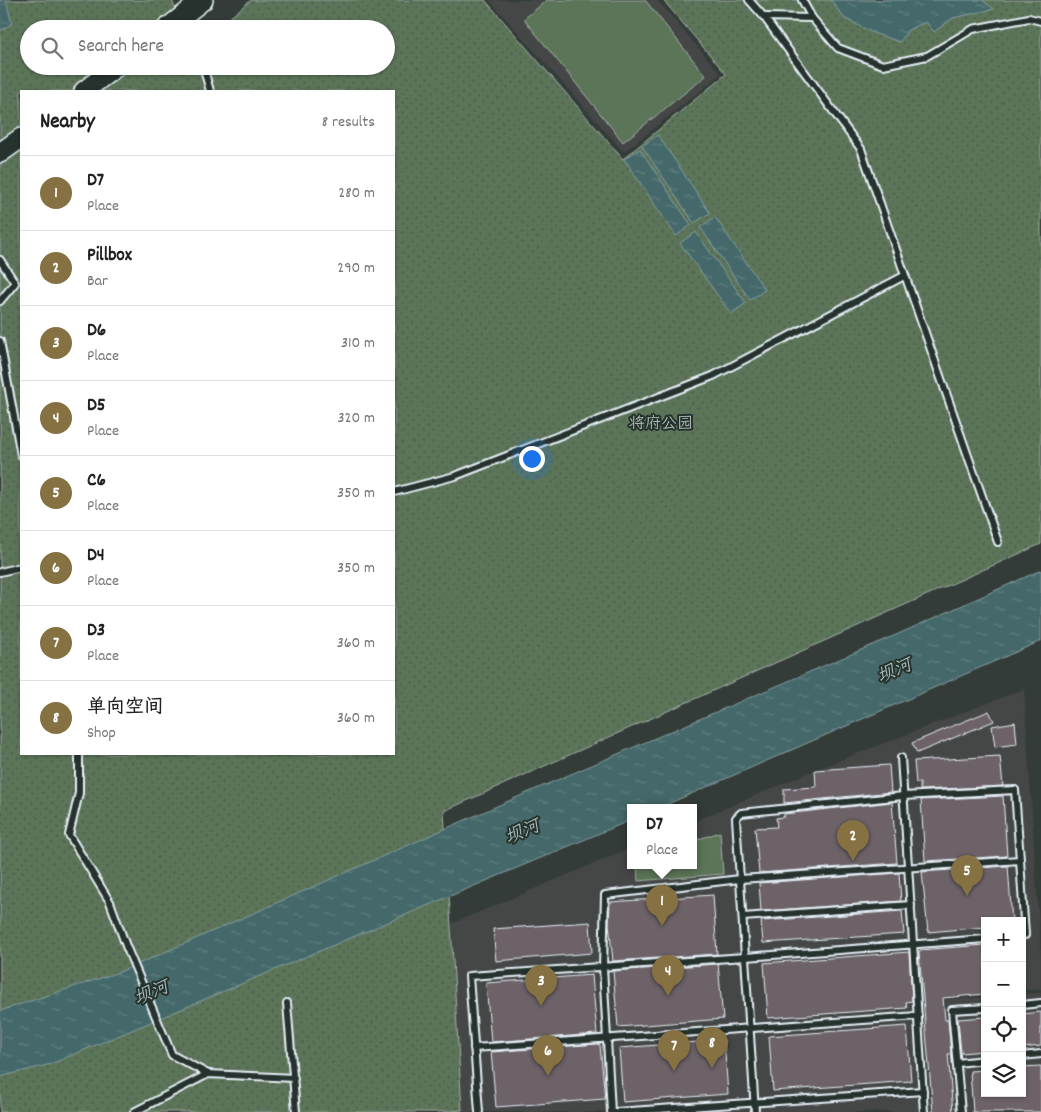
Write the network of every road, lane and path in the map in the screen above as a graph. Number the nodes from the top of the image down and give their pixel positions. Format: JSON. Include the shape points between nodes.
{"nodes":[{"id":1,"x":203,"y":0,"type":"edge"},
{"id":2,"x":750,"y":0,"type":"edge"},
{"id":3,"x":802,"y":0,"type":"edge"},
{"id":4,"x":764,"y":16,"type":"junction"},
{"id":5,"x":812,"y":18,"type":"junction"},
{"id":6,"x":191,"y":20,"type":"edge"},
{"id":7,"x":1041,"y":21,"type":"edge"},
{"id":8,"x":105,"y":75,"type":"edge"},
{"id":9,"x":206,"y":75,"type":"edge"},
{"id":10,"x":85,"y":90,"type":"edge"},
{"id":11,"x":210,"y":90,"type":"edge"},
{"id":12,"x":20,"y":139,"type":"edge"},
{"id":13,"x":0,"y":152,"type":"edge"},
{"id":14,"x":0,"y":260,"type":"edge"},
{"id":15,"x":904,"y":276,"type":"junction"},
{"id":16,"x":0,"y":301,"type":"edge"},
{"id":17,"x":0,"y":341,"type":"edge"},
{"id":18,"x":20,"y":450,"type":"edge"},
{"id":19,"x":395,"y":492,"type":"edge"},
{"id":20,"x":998,"y":542,"type":"dead end"},
{"id":21,"x":20,"y":567,"type":"edge"},
{"id":22,"x":0,"y":572,"type":"edge"},
{"id":23,"x":79,"y":755,"type":"edge"},
{"id":24,"x":901,"y":758,"type":"dead end"},
{"id":25,"x":903,"y":796,"type":"junction"},
{"id":26,"x":1020,"y":860,"type":"junction"},
{"id":27,"x":908,"y":867,"type":"junction"},
{"id":28,"x":740,"y":879,"type":"junction"},
{"id":29,"x":911,"y":905,"type":"junction"},
{"id":30,"x":743,"y":917,"type":"junction"},
{"id":31,"x":1024,"y":917,"type":"edge"},
{"id":32,"x":981,"y":939,"type":"edge"},
{"id":33,"x":913,"y":945,"type":"junction"},
{"id":34,"x":745,"y":958,"type":"junction"},
{"id":35,"x":603,"y":967,"type":"junction"},
{"id":36,"x":287,"y":1003,"type":"dead end"},
{"id":37,"x":1041,"y":1003,"type":"edge"},
{"id":38,"x":1026,"y":1005,"type":"edge"},
{"id":39,"x":981,"y":1008,"type":"edge"},
{"id":40,"x":918,"y":1016,"type":"junction"},
{"id":41,"x":750,"y":1027,"type":"junction"},
{"id":42,"x":607,"y":1038,"type":"junction"},
{"id":43,"x":474,"y":1048,"type":"junction"},
{"id":44,"x":1041,"y":1054,"type":"edge"},
{"id":45,"x":1026,"y":1056,"type":"edge"},
{"id":46,"x":981,"y":1060,"type":"edge"},
{"id":47,"x":957,"y":1063,"type":"junction"},
{"id":48,"x":208,"y":1074,"type":"junction"},
{"id":49,"x":294,"y":1078,"type":"junction"},
{"id":50,"x":923,"y":1091,"type":"junction"},
{"id":51,"x":754,"y":1102,"type":"junction"},
{"id":52,"x":134,"y":1112,"type":"edge"},
{"id":53,"x":296,"y":1112,"type":"edge"},
{"id":54,"x":479,"y":1112,"type":"edge"},
{"id":55,"x":611,"y":1112,"type":"edge"},
{"id":56,"x":616,"y":1112,"type":"edge"},
{"id":57,"x":755,"y":1112,"type":"edge"},
{"id":58,"x":924,"y":1112,"type":"edge"},
{"id":59,"x":961,"y":1112,"type":"edge"}],
"edges":[{"from":1,"to":6,"type":"main road"},
{"from":2,"to":4,"type":"lane"},
{"from":3,"to":5,"type":"lane"},
{"from":4,"to":5,"type":"lane"},
{"from":4,"to":15,"type":"lane","via":[[861,149]]},
{"from":5,"to":7,"type":"lane","via":[[838,48],[883,65],[927,56],[973,29],[1029,18]]},
{"from":8,"to":10,"type":"main road"},
{"from":9,"to":11,"type":"lane"},
{"from":12,"to":13,"type":"main road"},
{"from":14,"to":16,"type":"lane","via":[[15,283]]},
{"from":15,"to":19,"type":"lane","via":[[713,376],[455,476]]},
{"from":15,"to":20,"type":"lane"},
{"from":17,"to":18,"type":"lane"},
{"from":21,"to":22,"type":"lane"},
{"from":23,"to":48,"type":"lane","via":[[79,793],[69,834],[110,902],[172,1055]]},
{"from":24,"to":25,"type":"lane"},
{"from":25,"to":26,"type":"lane","via":[[1015,790]]},
{"from":25,"to":27,"type":"lane"},
{"from":25,"to":28,"type":"lane","via":[[741,813],[736,818]]},
{"from":26,"to":27,"type":"lane"},
{"from":26,"to":31,"type":"lane"},
{"from":27,"to":28,"type":"lane"},
{"from":27,"to":29,"type":"lane"},
{"from":28,"to":30,"type":"lane"},
{"from":28,"to":35,"type":"lane","via":[[605,895]]},
{"from":29,"to":30,"type":"lane"},
{"from":29,"to":33,"type":"lane"},
{"from":30,"to":34,"type":"lane"},
{"from":32,"to":33,"type":"lane"},
{"from":33,"to":34,"type":"lane"},
{"from":33,"to":40,"type":"lane"},
{"from":34,"to":35,"type":"lane"},
{"from":34,"to":41,"type":"lane"},
{"from":35,"to":42,"type":"lane"},
{"from":35,"to":43,"type":"lane","via":[[469,976]]},
{"from":36,"to":49,"type":"lane"},
{"from":37,"to":38,"type":"lane"},
{"from":39,"to":47,"type":"lane","via":[[952,1010]]},
{"from":40,"to":41,"type":"lane"},
{"from":40,"to":50,"type":"lane"},
{"from":41,"to":42,"type":"lane"},
{"from":41,"to":51,"type":"lane"},
{"from":42,"to":43,"type":"lane"},
{"from":42,"to":55,"type":"lane"},
{"from":43,"to":54,"type":"lane"},
{"from":44,"to":45,"type":"lane"},
{"from":46,"to":47,"type":"lane"},
{"from":47,"to":59,"type":"lane"},
{"from":48,"to":49,"type":"lane"},
{"from":48,"to":52,"type":"lane"},
{"from":49,"to":53,"type":"lane"},
{"from":50,"to":51,"type":"lane"},
{"from":50,"to":58,"type":"lane"},
{"from":51,"to":56,"type":"lane"},
{"from":51,"to":57,"type":"lane"}]}
